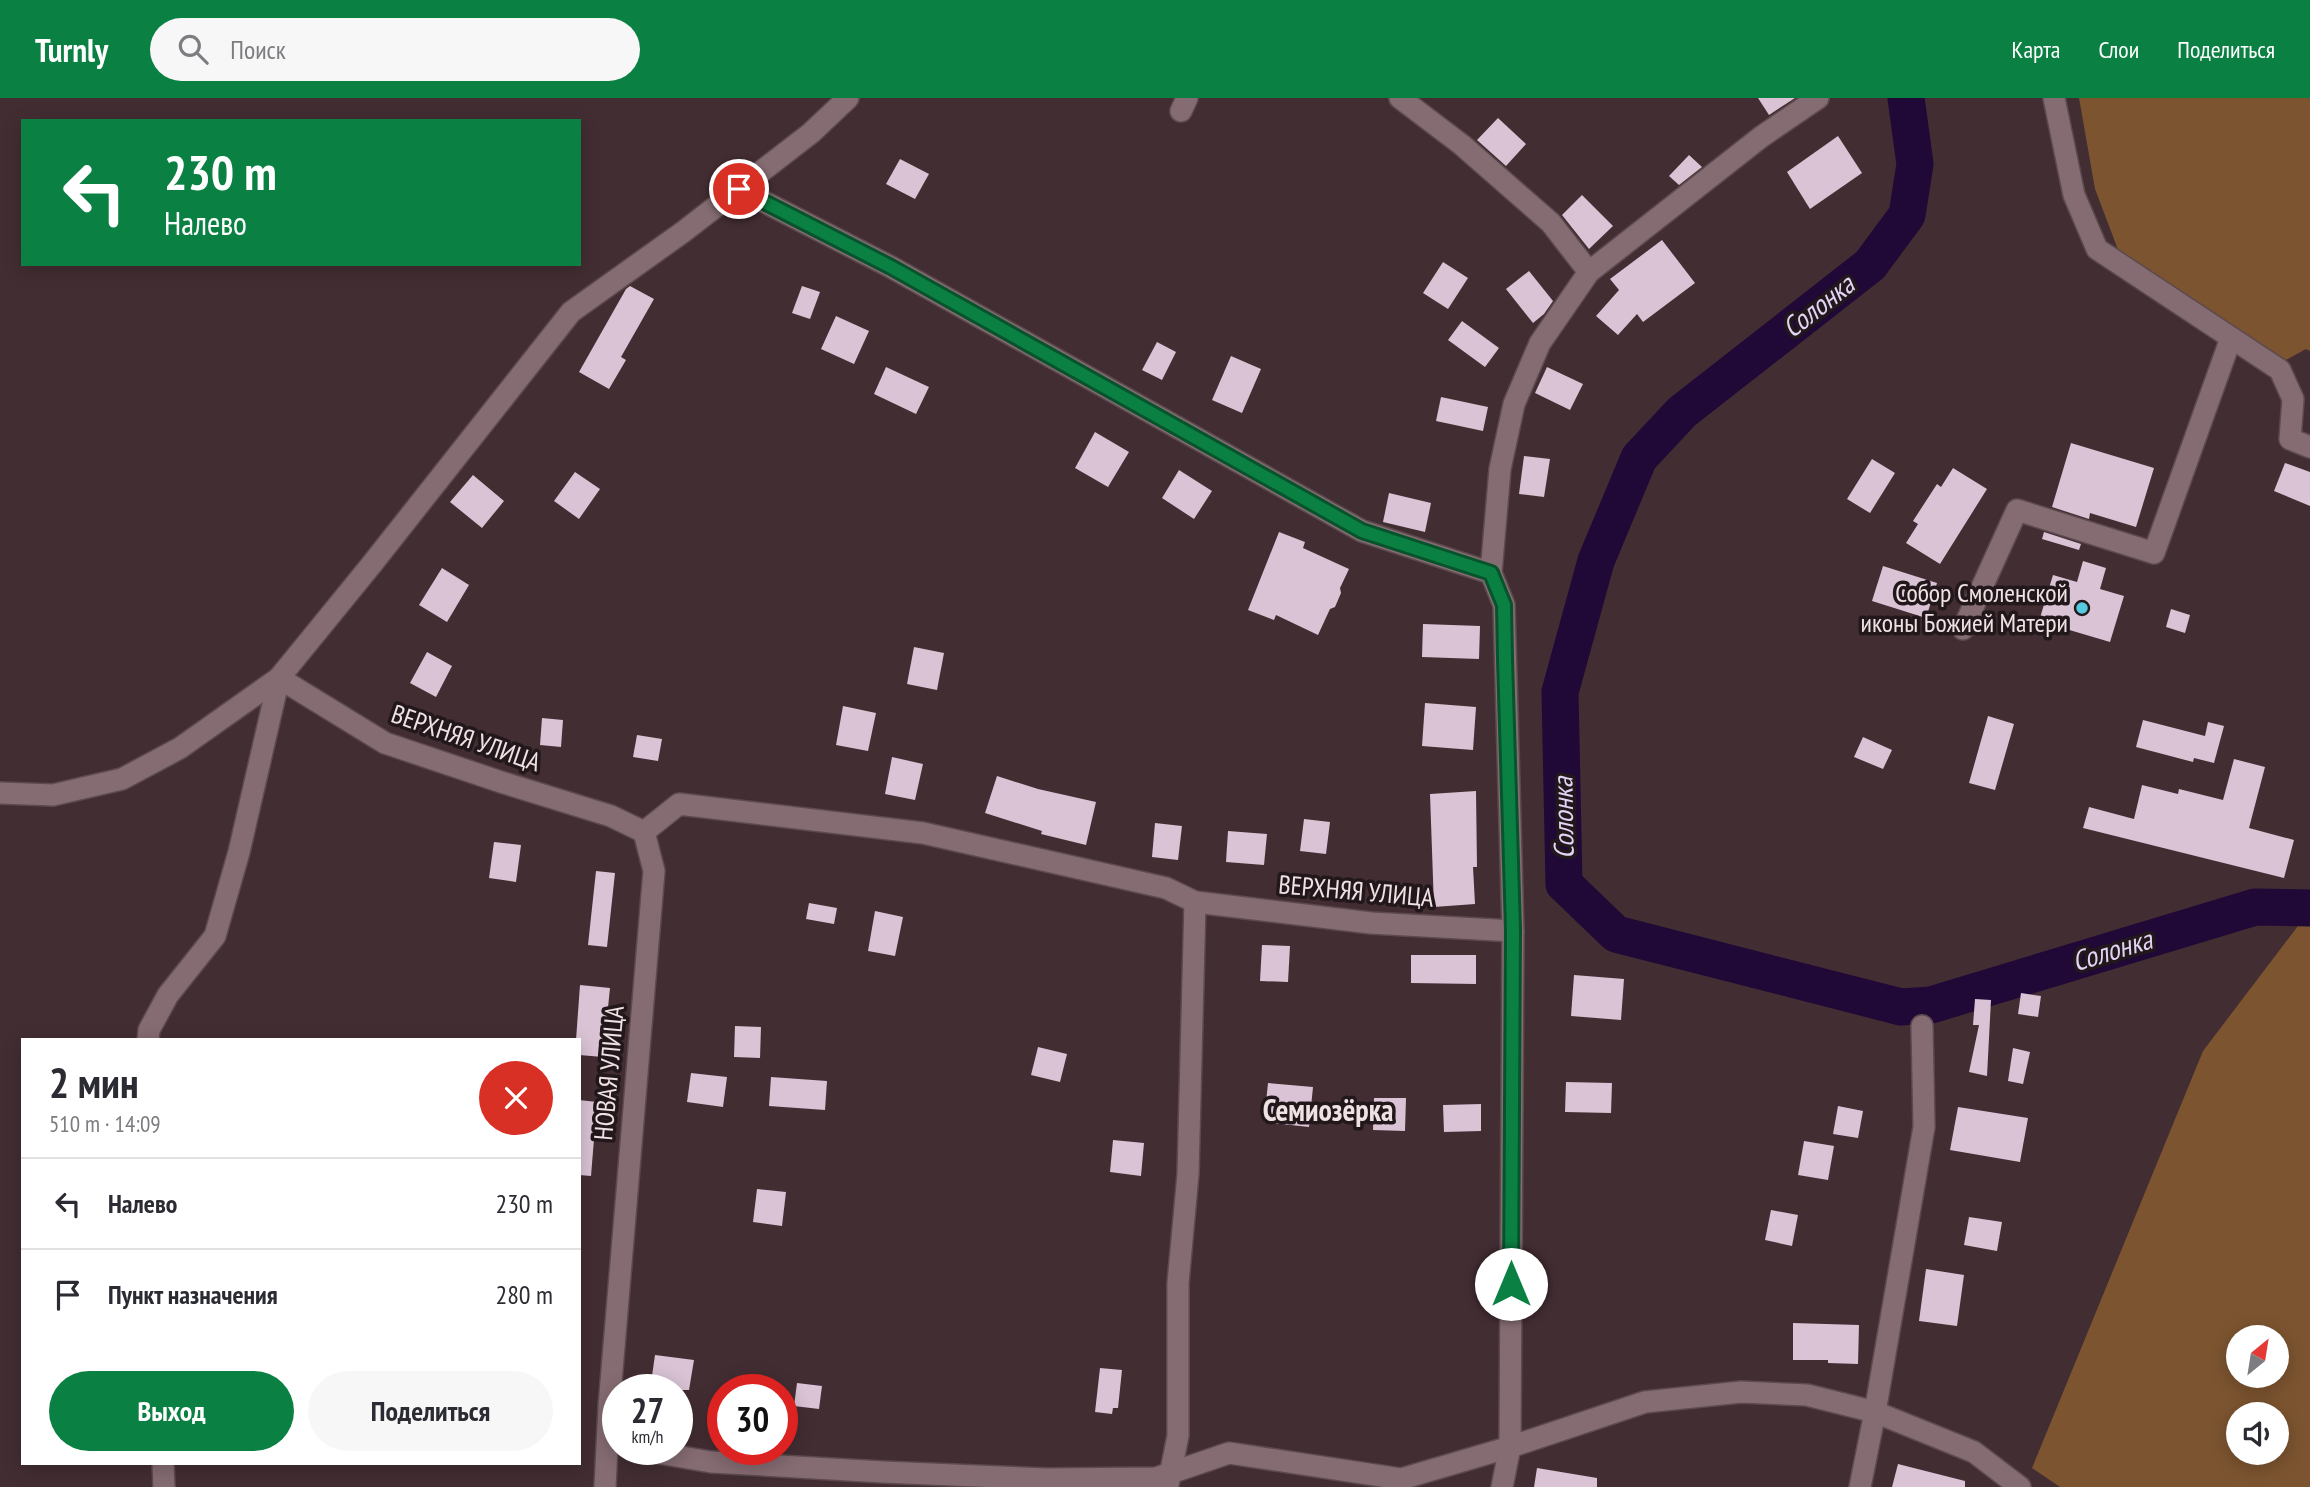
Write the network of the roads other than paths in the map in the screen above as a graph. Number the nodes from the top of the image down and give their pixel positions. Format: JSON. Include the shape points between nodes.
{"nodes":[{"id":1,"x":848,"y":98,"type":"edge"},
{"id":2,"x":1400,"y":98,"type":"edge"},
{"id":3,"x":1818,"y":98,"type":"edge"},
{"id":4,"x":2054,"y":98,"type":"edge"},
{"id":5,"x":739,"y":189,"type":"junction"},
{"id":6,"x":1589,"y":272,"type":"junction"},
{"id":7,"x":2231,"y":338,"type":"junction"},
{"id":8,"x":2310,"y":447,"type":"edge"},
{"id":9,"x":1491,"y":573,"type":"junction"},
{"id":10,"x":1964,"y":629,"type":"dead end"},
{"id":11,"x":279,"y":678,"type":"junction"},
{"id":12,"x":0,"y":793,"type":"edge"},
{"id":13,"x":644,"y":832,"type":"junction"},
{"id":14,"x":1195,"y":902,"type":"junction"},
{"id":15,"x":1513,"y":930,"type":"junction"},
{"id":16,"x":1922,"y":1026,"type":"dead end"},
{"id":17,"x":148,"y":1038,"type":"edge"},
{"id":18,"x":612,"y":1374,"type":"edge"},
{"id":19,"x":1875,"y":1412,"type":"junction"},
{"id":20,"x":1510,"y":1447,"type":"junction"},
{"id":21,"x":693,"y":1459,"type":"edge"},
{"id":22,"x":163,"y":1465,"type":"edge"},
{"id":23,"x":609,"y":1465,"type":"edge"},
{"id":24,"x":1169,"y":1480,"type":"edge"},
{"id":25,"x":164,"y":1487,"type":"edge"},
{"id":26,"x":605,"y":1487,"type":"edge"},
{"id":27,"x":1502,"y":1487,"type":"edge"},
{"id":28,"x":1860,"y":1487,"type":"edge"},
{"id":29,"x":2020,"y":1487,"type":"edge"}],
"edges":[{"from":1,"to":5,"type":"street"},
{"from":2,"to":6,"type":"street","via":[[1462,145],[1550,223]]},
{"from":3,"to":6,"type":"street","via":[[1762,136]]},
{"from":4,"to":7,"type":"street","via":[[2074,195],[2097,250]]},
{"from":5,"to":9,"type":"street","via":[[891,267],[1362,531]]},
{"from":5,"to":11,"type":"street","via":[[571,312]]},
{"from":6,"to":9,"type":"street","via":[[1541,343],[1514,404],[1500,469]]},
{"from":7,"to":8,"type":"street","via":[[2280,370],[2293,399],[2290,439]]},
{"from":7,"to":10,"type":"street","via":[[2154,554],[2017,510]]},
{"from":9,"to":15,"type":"street","via":[[1504,605]]},
{"from":11,"to":12,"type":"street","via":[[180,748],[122,779],[53,795]]},
{"from":11,"to":13,"type":"street","name":"ВЕРХНЯЯ УЛИЦА","via":[[385,743],[611,816]]},
{"from":11,"to":17,"type":"street","via":[[215,936],[168,995]]},
{"from":13,"to":14,"type":"street","name":"ВЕРХНЯЯ УЛИЦА","via":[[679,804],[923,833],[1166,888]]},
{"from":13,"to":18,"type":"street","name":"НОВАЯ УЛИЦА","via":[[654,871]]},
{"from":14,"to":15,"type":"street","name":"ВЕРХНЯЯ УЛИЦА","via":[[1371,923]]},
{"from":14,"to":24,"type":"street","via":[[1188,1174],[1178,1283],[1178,1436]]},
{"from":15,"to":20,"type":"street"},
{"from":16,"to":19,"type":"street","via":[[1924,1127]]},
{"from":19,"to":20,"type":"street","via":[[1807,1395],[1741,1392],[1645,1402]]},
{"from":19,"to":28,"type":"street"},
{"from":19,"to":29,"type":"street","via":[[1974,1452]]},
{"from":20,"to":24,"type":"street","via":[[1401,1479],[1229,1453]]},
{"from":20,"to":27,"type":"street"},
{"from":21,"to":24,"type":"street","via":[[897,1473]]},
{"from":22,"to":25,"type":"street"},
{"from":23,"to":26,"type":"street","name":"НОВАЯ УЛИЦА"}]}
